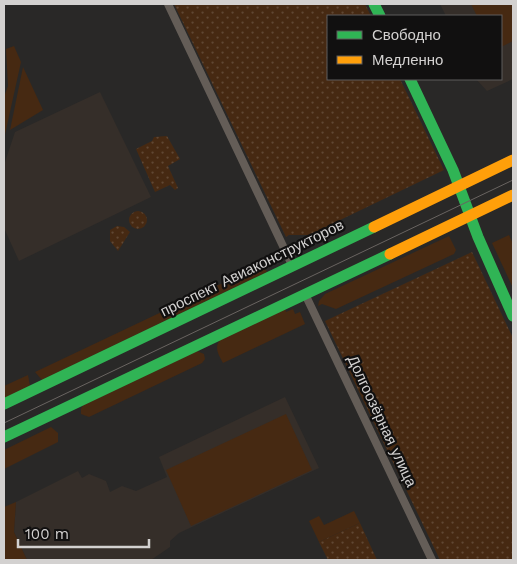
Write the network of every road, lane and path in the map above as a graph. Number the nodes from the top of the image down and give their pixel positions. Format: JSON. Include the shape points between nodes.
{"nodes":[{"id":1,"x":168,"y":4,"type":"edge"},
{"id":2,"x":410,"y":80,"type":"edge"},
{"id":3,"x":513,"y":160,"type":"edge"},
{"id":4,"x":459,"y":186,"type":"junction"},
{"id":5,"x":513,"y":195,"type":"edge"},
{"id":6,"x":469,"y":216,"type":"junction"},
{"id":7,"x":292,"y":265,"type":"junction"},
{"id":8,"x":305,"y":294,"type":"junction"},
{"id":9,"x":513,"y":316,"type":"edge"},
{"id":10,"x":4,"y":404,"type":"edge"},
{"id":11,"x":4,"y":437,"type":"edge"},
{"id":12,"x":432,"y":560,"type":"edge"}],
"edges":[{"from":1,"to":7,"type":"street"},
{"from":2,"to":4,"type":"street"},
{"from":3,"to":4,"type":"street","name":"проспект Авиаконструкторов"},
{"from":4,"to":6,"type":"street"},
{"from":4,"to":7,"type":"street","name":"проспект Авиаконструкторов"},
{"from":5,"to":6,"type":"street"},
{"from":6,"to":8,"type":"street"},
{"from":6,"to":9,"type":"street"},
{"from":7,"to":10,"type":"street","name":"проспект Авиаконструкторов"},
{"from":8,"to":11,"type":"street"},
{"from":8,"to":12,"type":"street","name":"Долгоозёрная улица"}]}
